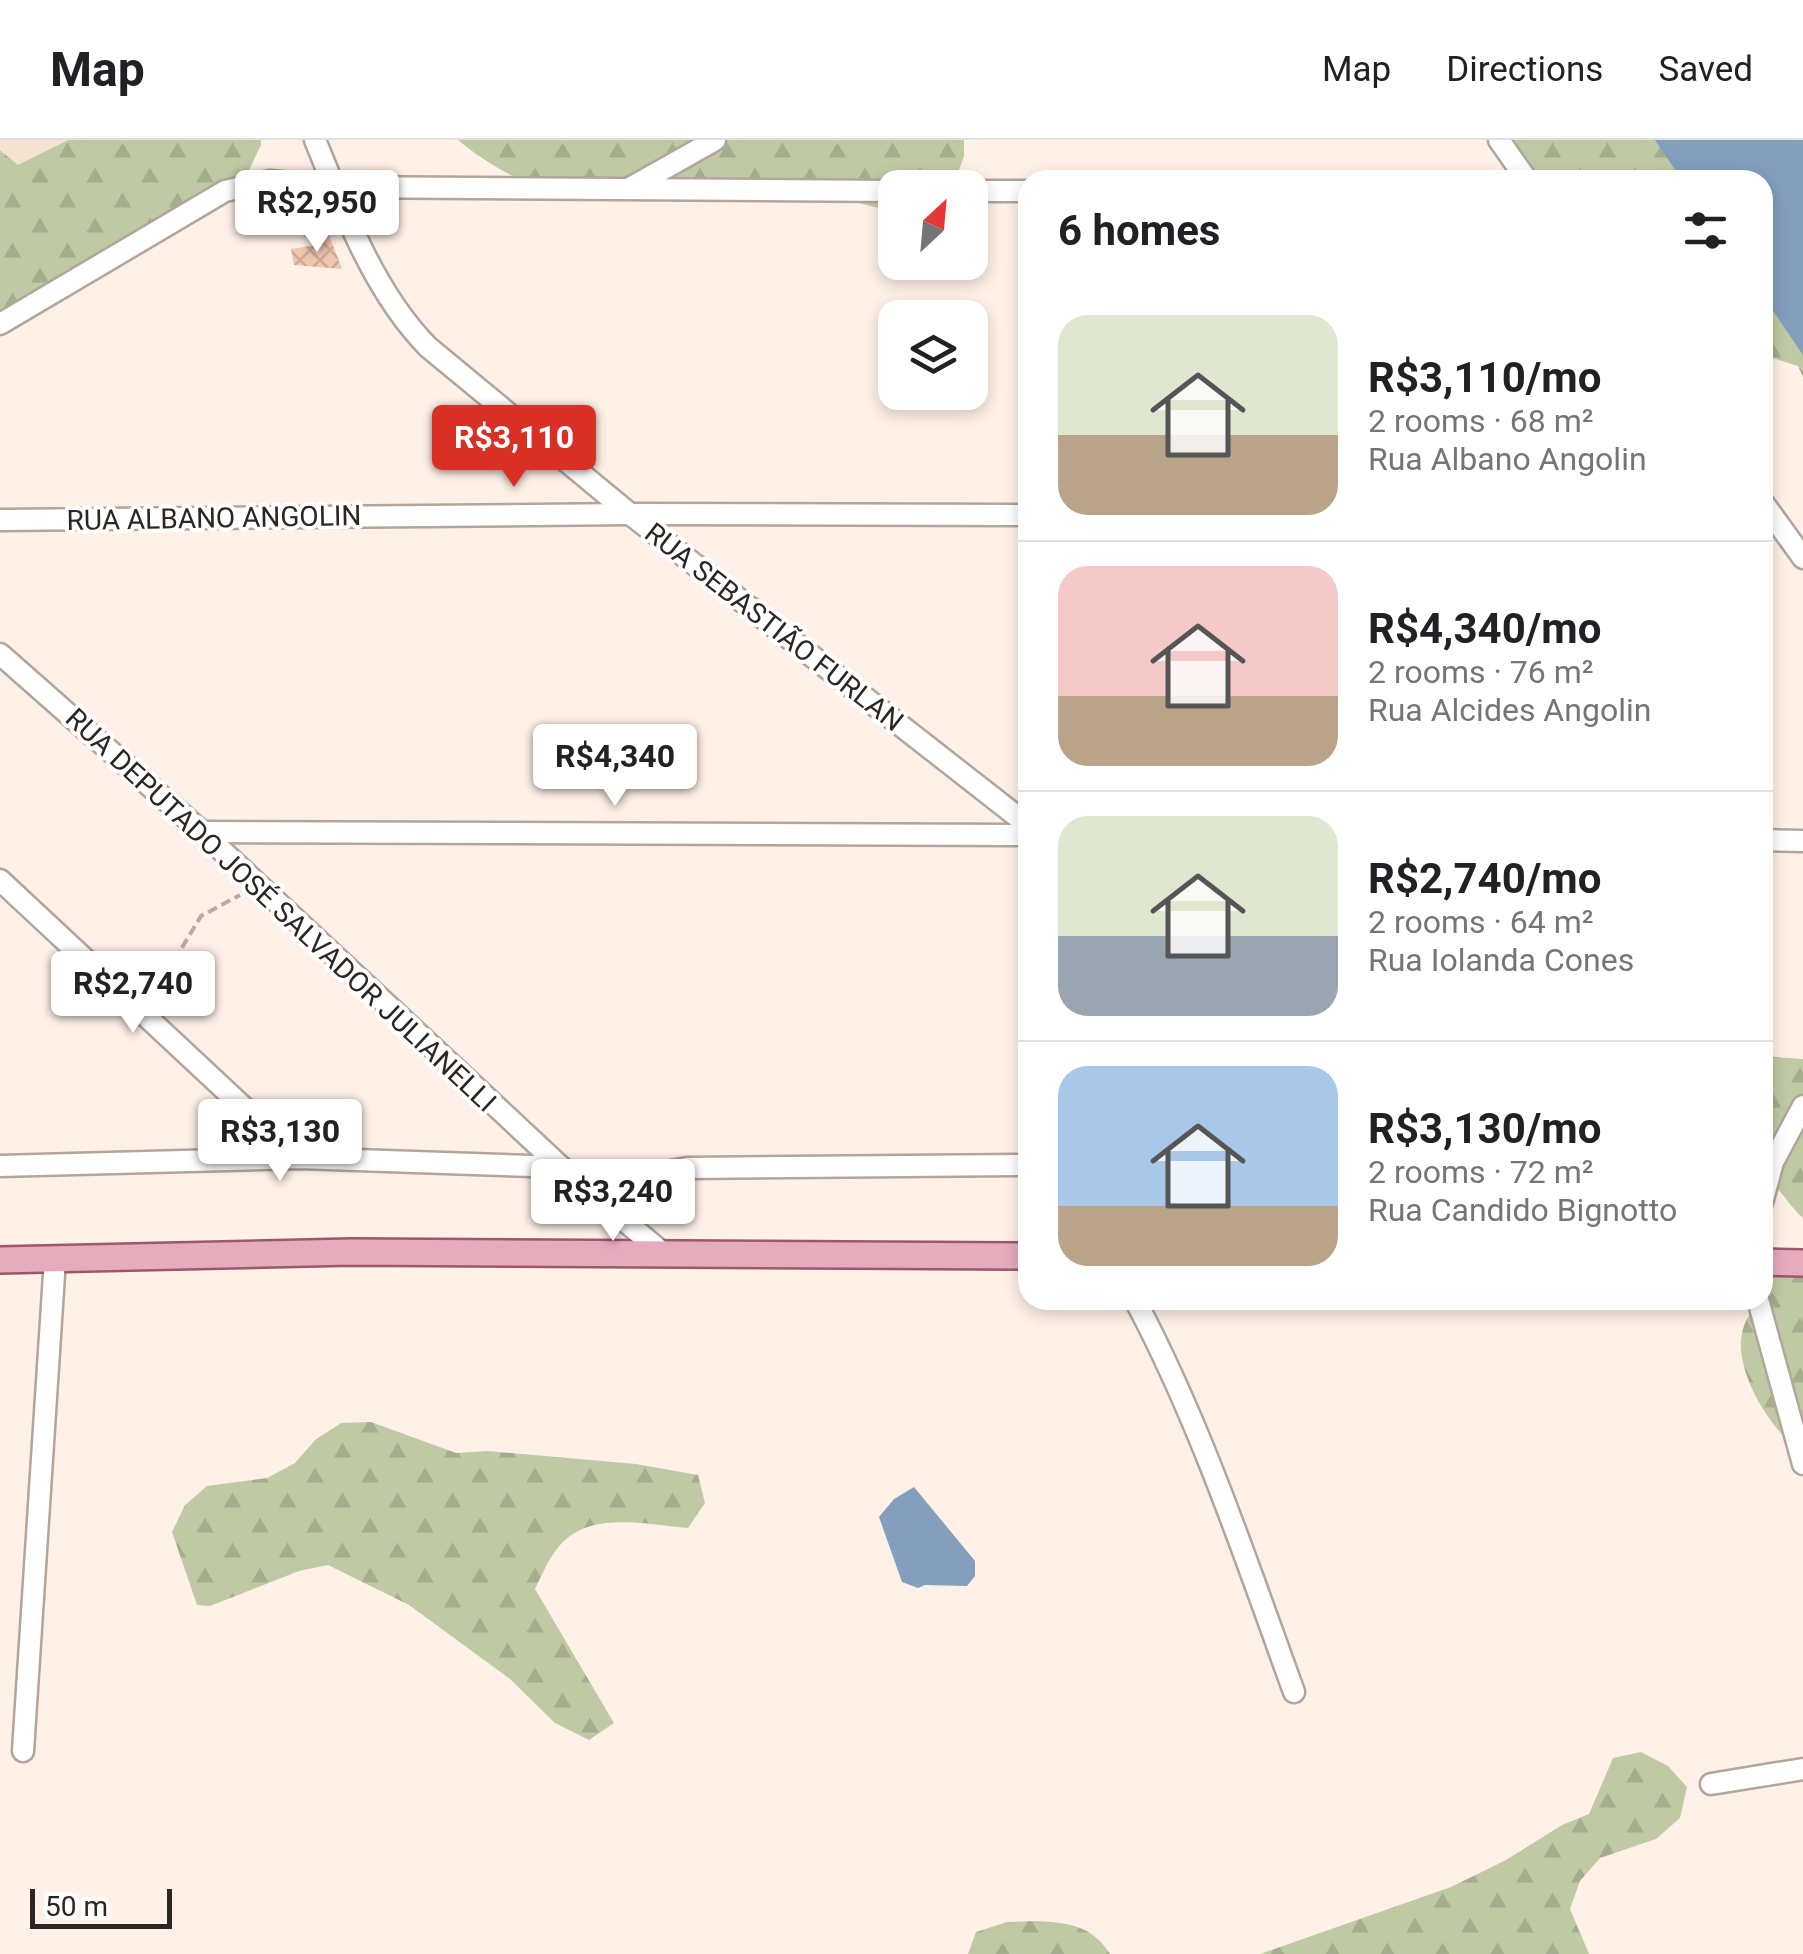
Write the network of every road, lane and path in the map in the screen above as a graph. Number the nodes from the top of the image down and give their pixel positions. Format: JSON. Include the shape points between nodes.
{"nodes":[{"id":1,"x":315,"y":140,"type":"edge"},
{"id":2,"x":716,"y":140,"type":"edge"},
{"id":3,"x":1499,"y":140,"type":"edge"},
{"id":4,"x":1521,"y":170,"type":"edge"},
{"id":5,"x":334,"y":187,"type":"junction"},
{"id":6,"x":628,"y":189,"type":"junction"},
{"id":7,"x":878,"y":190,"type":"edge"},
{"id":8,"x":988,"y":191,"type":"edge"},
{"id":9,"x":1018,"y":191,"type":"edge"},
{"id":10,"x":0,"y":324,"type":"edge"},
{"id":11,"x":630,"y":514,"type":"junction"},
{"id":12,"x":1018,"y":515,"type":"edge"},
{"id":13,"x":0,"y":520,"type":"edge"},
{"id":14,"x":1773,"y":525,"type":"edge"},
{"id":15,"x":1803,"y":558,"type":"edge"},
{"id":16,"x":0,"y":654,"type":"edge"},
{"id":17,"x":1018,"y":817,"type":"edge"},
{"id":18,"x":202,"y":832,"type":"junction"},
{"id":19,"x":1018,"y":836,"type":"edge"},
{"id":20,"x":1773,"y":840,"type":"edge"},
{"id":21,"x":1803,"y":840,"type":"edge"},
{"id":22,"x":0,"y":880,"type":"edge"},
{"id":23,"x":259,"y":885,"type":"junction"},
{"id":24,"x":144,"y":1012,"type":"junction"},
{"id":25,"x":1803,"y":1106,"type":"edge"},
{"id":26,"x":1773,"y":1154,"type":"edge"},
{"id":27,"x":298,"y":1158,"type":"junction"},
{"id":28,"x":1018,"y":1164,"type":"edge"},
{"id":29,"x":0,"y":1166,"type":"edge"},
{"id":30,"x":560,"y":1167,"type":"junction"},
{"id":31,"x":596,"y":1196,"type":"junction"},
{"id":32,"x":664,"y":1254,"type":"junction"},
{"id":33,"x":1018,"y":1256,"type":"edge"},
{"id":34,"x":55,"y":1259,"type":"junction"},
{"id":35,"x":0,"y":1260,"type":"edge"},
{"id":36,"x":1773,"y":1262,"type":"edge"},
{"id":37,"x":1803,"y":1263,"type":"edge"},
{"id":38,"x":1140,"y":1310,"type":"edge"},
{"id":39,"x":1761,"y":1310,"type":"edge"},
{"id":40,"x":1803,"y":1464,"type":"edge"},
{"id":41,"x":1294,"y":1692,"type":"dead end"},
{"id":42,"x":23,"y":1751,"type":"dead end"},
{"id":43,"x":1803,"y":1769,"type":"edge"},
{"id":44,"x":1711,"y":1784,"type":"dead end"}],
"edges":[{"from":1,"to":5,"type":"street","name":"RUA SEBASTIÃO FURLAN"},
{"from":2,"to":6,"type":"street"},
{"from":3,"to":4,"type":"street"},
{"from":5,"to":6,"type":"street"},
{"from":5,"to":10,"type":"street","via":[[270,181],[225,192]]},
{"from":5,"to":11,"type":"street","name":"RUA SEBASTIÃO FURLAN","via":[[385,290],[418,337]]},
{"from":6,"to":7,"type":"street"},
{"from":8,"to":9,"type":"street"},
{"from":11,"to":12,"type":"street","name":"RUA ALBANO ANGOLIN"},
{"from":11,"to":13,"type":"street","name":"RUA ALBANO ANGOLIN"},
{"from":11,"to":17,"type":"street","name":"RUA SEBASTIÃO FURLAN"},
{"from":14,"to":15,"type":"street"},
{"from":16,"to":18,"type":"street","name":"RUA DEPUTADO JOSÉ SALVADOR JULIANELLI"},
{"from":18,"to":19,"type":"street"},
{"from":18,"to":23,"type":"street","name":"RUA DEPUTADO JOSÉ SALVADOR JULIANELLI"},
{"from":20,"to":21,"type":"street"},
{"from":22,"to":24,"type":"street"},
{"from":23,"to":24,"type":"path","via":[[201,916]]},
{"from":23,"to":30,"type":"street","name":"RUA DEPUTADO JOSÉ SALVADOR JULIANELLI"},
{"from":24,"to":27,"type":"street"},
{"from":25,"to":26,"type":"street"},
{"from":27,"to":29,"type":"street"},
{"from":27,"to":30,"type":"street"},
{"from":28,"to":31,"type":"street","via":[[687,1168]]},
{"from":30,"to":31,"type":"street","name":"RUA DEPUTADO JOSÉ SALVADOR JULIANELLI"},
{"from":31,"to":32,"type":"street","name":"RUA DEPUTADO JOSÉ SALVADOR JULIANELLI"},
{"from":32,"to":33,"type":"main road"},
{"from":32,"to":34,"type":"main road"},
{"from":34,"to":35,"type":"main road"},
{"from":34,"to":42,"type":"street"},
{"from":36,"to":37,"type":"main road"},
{"from":38,"to":41,"type":"street","via":[[1208,1458]]},
{"from":39,"to":40,"type":"street"},
{"from":43,"to":44,"type":"street"}]}
